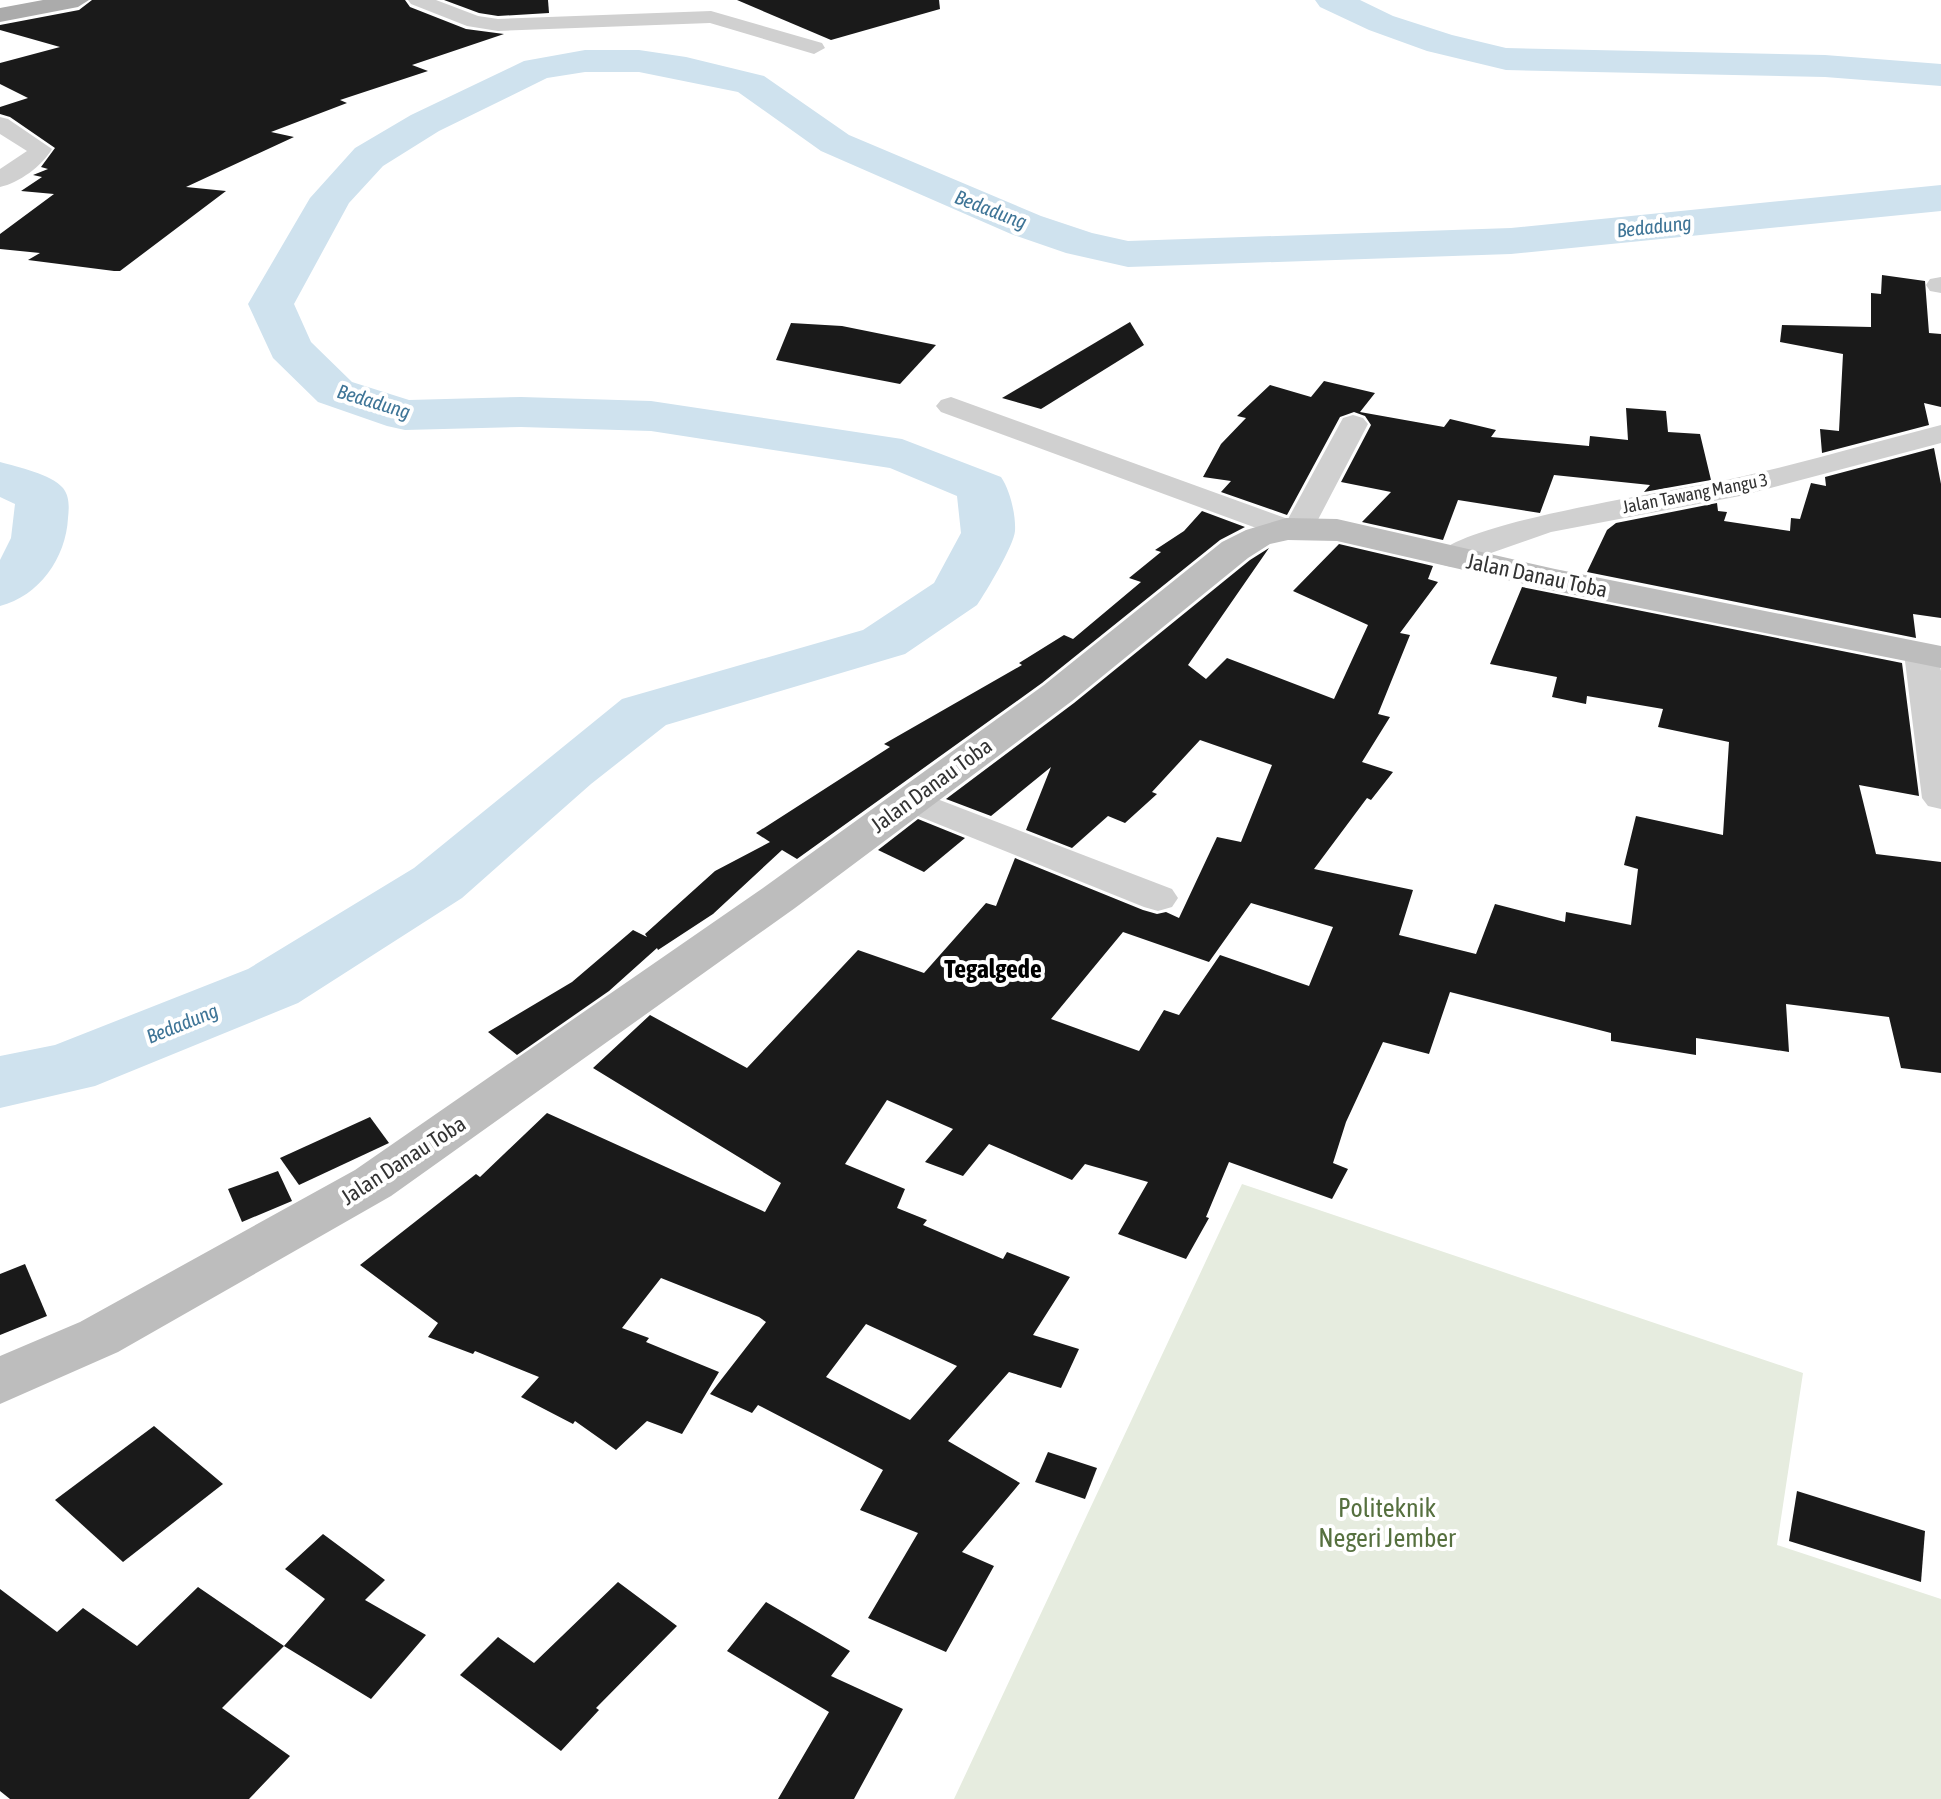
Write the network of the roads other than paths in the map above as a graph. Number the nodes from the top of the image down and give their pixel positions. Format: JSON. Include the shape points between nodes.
{"nodes":[{"id":1,"x":78,"y":0,"type":"edge"},
{"id":2,"x":418,"y":0,"type":"edge"},
{"id":3,"x":0,"y":15,"type":"edge"},
{"id":4,"x":814,"y":48,"type":"dead end"},
{"id":5,"x":0,"y":124,"type":"edge"},
{"id":6,"x":0,"y":180,"type":"edge"},
{"id":7,"x":951,"y":406,"type":"dead end"},
{"id":8,"x":1353,"y":424,"type":"dead end"},
{"id":9,"x":1941,"y":434,"type":"edge"},
{"id":10,"x":1292,"y":529,"type":"junction"},
{"id":11,"x":1451,"y":557,"type":"junction"},
{"id":12,"x":1931,"y":655,"type":"edge"},
{"id":13,"x":1941,"y":798,"type":"edge"},
{"id":14,"x":911,"y":800,"type":"junction"},
{"id":15,"x":1158,"y":898,"type":"dead end"},
{"id":16,"x":0,"y":1381,"type":"edge"}],
"edges":[{"from":1,"to":3,"type":"main road"},
{"from":2,"to":4,"type":"street","via":[[474,22],[498,25],[711,17]]},
{"from":5,"to":6,"type":"street","via":[[40,149]]},
{"from":7,"to":10,"type":"street"},
{"from":8,"to":10,"type":"street"},
{"from":9,"to":11,"type":"street","name":"Jalan Tawang Mangu 3","via":[[1710,494],[1523,528]]},
{"from":10,"to":11,"type":"main road","name":"Jalan Danau Toba","via":[[1356,534]]},
{"from":10,"to":14,"type":"main road","name":"Jalan Danau Toba","via":[[1258,537],[1235,550],[1058,693]]},
{"from":11,"to":12,"type":"main road","name":"Jalan Danau Toba"},
{"from":12,"to":13,"type":"street"},
{"from":14,"to":15,"type":"street"},
{"from":14,"to":16,"type":"main road","name":"Jalan Danau Toba","via":[[373,1183],[99,1337]]}]}
